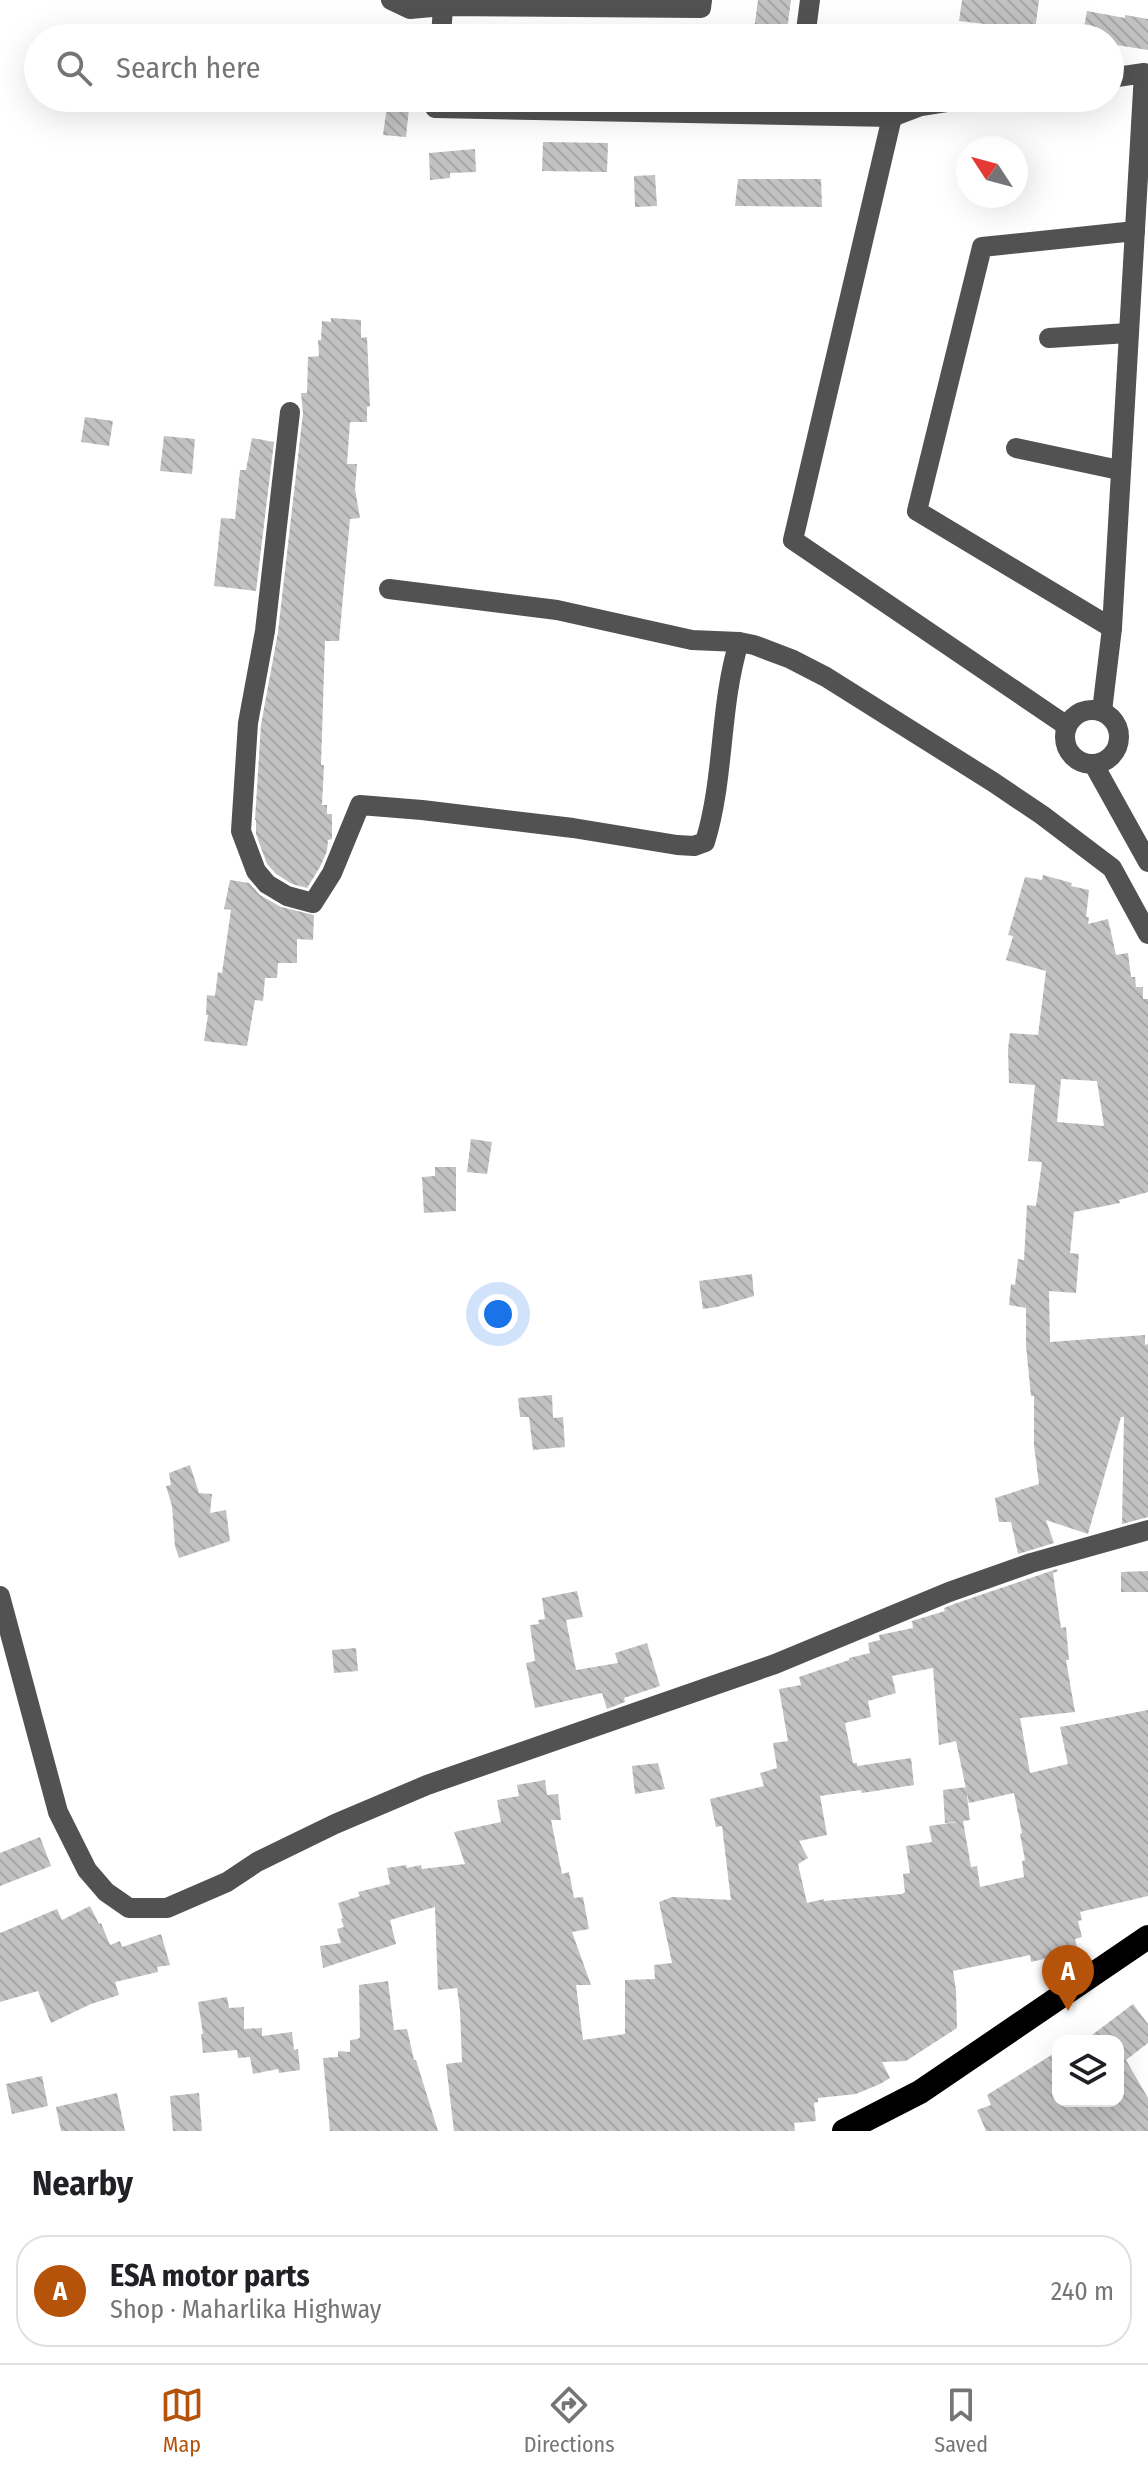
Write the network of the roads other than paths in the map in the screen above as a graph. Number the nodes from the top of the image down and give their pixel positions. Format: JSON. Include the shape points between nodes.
{"nodes":[{"id":1,"x":391,"y":0,"type":"edge"},
{"id":2,"x":702,"y":0,"type":"edge"},
{"id":3,"x":810,"y":0,"type":"edge"},
{"id":4,"x":443,"y":6,"type":"junction"},
{"id":5,"x":442,"y":24,"type":"edge"},
{"id":6,"x":807,"y":24,"type":"edge"},
{"id":7,"x":1124,"y":76,"type":"edge"},
{"id":8,"x":844,"y":112,"type":"edge"},
{"id":9,"x":902,"y":112,"type":"edge"},
{"id":10,"x":892,"y":117,"type":"junction"},
{"id":11,"x":1135,"y":231,"type":"junction"},
{"id":12,"x":1128,"y":333,"type":"junction"},
{"id":13,"x":1049,"y":338,"type":"dead end"},
{"id":14,"x":290,"y":412,"type":"dead end"},
{"id":15,"x":1016,"y":448,"type":"dead end"},
{"id":16,"x":1119,"y":470,"type":"junction"},
{"id":17,"x":389,"y":589,"type":"dead end"},
{"id":18,"x":1112,"y":628,"type":"junction"},
{"id":19,"x":739,"y":642,"type":"junction"},
{"id":20,"x":1102,"y":711,"type":"junction"},
{"id":21,"x":1067,"y":726,"type":"junction"},
{"id":22,"x":1094,"y":765,"type":"junction"},
{"id":23,"x":1148,"y":862,"type":"edge"},
{"id":24,"x":1148,"y":934,"type":"edge"},
{"id":25,"x":1148,"y":1530,"type":"edge"},
{"id":26,"x":0,"y":1596,"type":"edge"},
{"id":27,"x":1148,"y":1937,"type":"edge"},
{"id":28,"x":844,"y":2131,"type":"edge"}],
"edges":[{"from":1,"to":4,"type":"street","via":[[410,9]]},
{"from":2,"to":4,"type":"street","via":[[701,8]]},
{"from":3,"to":6,"type":"street"},
{"from":4,"to":5,"type":"street"},
{"from":7,"to":11,"type":"street","via":[[1144,73]]},
{"from":8,"to":10,"type":"street"},
{"from":9,"to":10,"type":"street"},
{"from":10,"to":21,"type":"street","via":[[793,540]]},
{"from":11,"to":12,"type":"street"},
{"from":11,"to":18,"type":"street","via":[[982,247],[917,511]]},
{"from":12,"to":13,"type":"street"},
{"from":12,"to":16,"type":"street"},
{"from":14,"to":19,"type":"street","via":[[265,631],[248,723],[241,831],[256,871],[287,896],[313,903],[332,873],[360,805],[677,845],[705,842]]},
{"from":15,"to":16,"type":"street"},
{"from":16,"to":18,"type":"street"},
{"from":17,"to":19,"type":"street","via":[[557,610],[692,640]]},
{"from":18,"to":20,"type":"street"},
{"from":19,"to":24,"type":"street","via":[[826,677],[1042,815],[1112,868]]},
{"from":20,"to":21,"type":"street","via":[[1076,715]]},
{"from":20,"to":22,"type":"street","via":[[1114,720],[1118,748],[1108,760]]},
{"from":21,"to":22,"type":"street","via":[[1070,753]]},
{"from":22,"to":23,"type":"street"},
{"from":25,"to":26,"type":"street","via":[[1017,1568],[775,1664],[427,1785],[335,1824],[167,1908],[129,1908],[87,1870],[58,1812]]},
{"from":27,"to":28,"type":"highway","via":[[920,2092]]}]}
